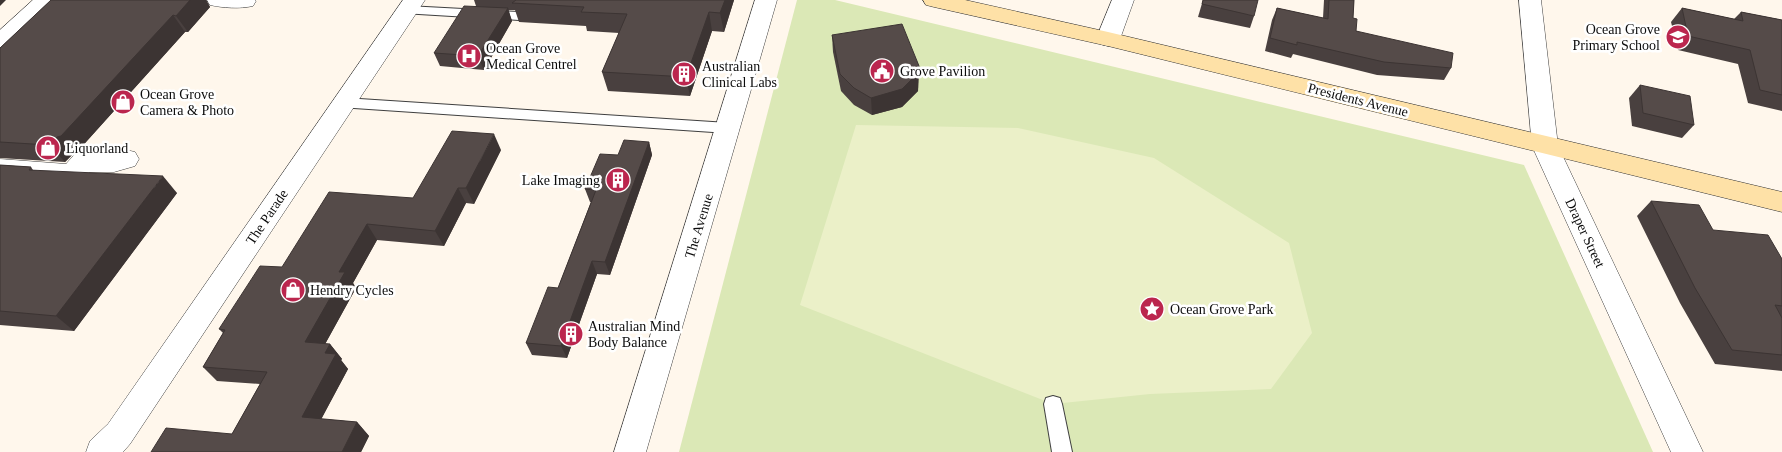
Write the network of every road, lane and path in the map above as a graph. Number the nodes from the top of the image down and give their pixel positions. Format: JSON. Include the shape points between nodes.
{"nodes":[{"id":1,"x":46,"y":0,"type":"edge"},
{"id":2,"x":218,"y":0,"type":"edge"},
{"id":3,"x":766,"y":0,"type":"edge"},
{"id":4,"x":934,"y":0,"type":"edge"},
{"id":5,"x":1123,"y":0,"type":"edge"},
{"id":6,"x":1530,"y":0,"type":"edge"},
{"id":7,"x":245,"y":1,"type":"edge"},
{"id":8,"x":411,"y":5,"type":"edge"},
{"id":9,"x":520,"y":16,"type":"edge"},
{"id":10,"x":1108,"y":39,"type":"junction"},
{"id":11,"x":0,"y":43,"type":"edge"},
{"id":12,"x":344,"y":103,"type":"junction"},
{"id":13,"x":728,"y":128,"type":"junction"},
{"id":14,"x":1544,"y":146,"type":"junction"},
{"id":15,"x":126,"y":159,"type":"dead end"},
{"id":16,"x":0,"y":169,"type":"edge"},
{"id":17,"x":1782,"y":202,"type":"edge"},
{"id":18,"x":1053,"y":404,"type":"dead end"},
{"id":19,"x":111,"y":446,"type":"edge"},
{"id":20,"x":630,"y":452,"type":"edge"},
{"id":21,"x":1062,"y":452,"type":"edge"},
{"id":22,"x":1687,"y":452,"type":"edge"}],
"edges":[{"from":1,"to":11,"type":"street"},
{"from":2,"to":7,"type":"street"},
{"from":3,"to":13,"type":"street","name":"The Avenue"},
{"from":4,"to":10,"type":"street","name":"Presidents Avenue"},
{"from":5,"to":10,"type":"street"},
{"from":6,"to":14,"type":"street","name":"Draper Street"},
{"from":8,"to":9,"type":"lane"},
{"from":8,"to":12,"type":"street","name":"The Parade"},
{"from":10,"to":14,"type":"street","name":"Presidents Avenue"},
{"from":12,"to":13,"type":"lane"},
{"from":12,"to":19,"type":"street","name":"The Parade"},
{"from":13,"to":20,"type":"street","name":"The Avenue"},
{"from":14,"to":17,"type":"street","name":"Presidents Avenue"},
{"from":14,"to":22,"type":"street","name":"Draper Street"},
{"from":15,"to":16,"type":"street","via":[[114,163],[83,162],[72,174]]},
{"from":18,"to":21,"type":"lane"}]}
